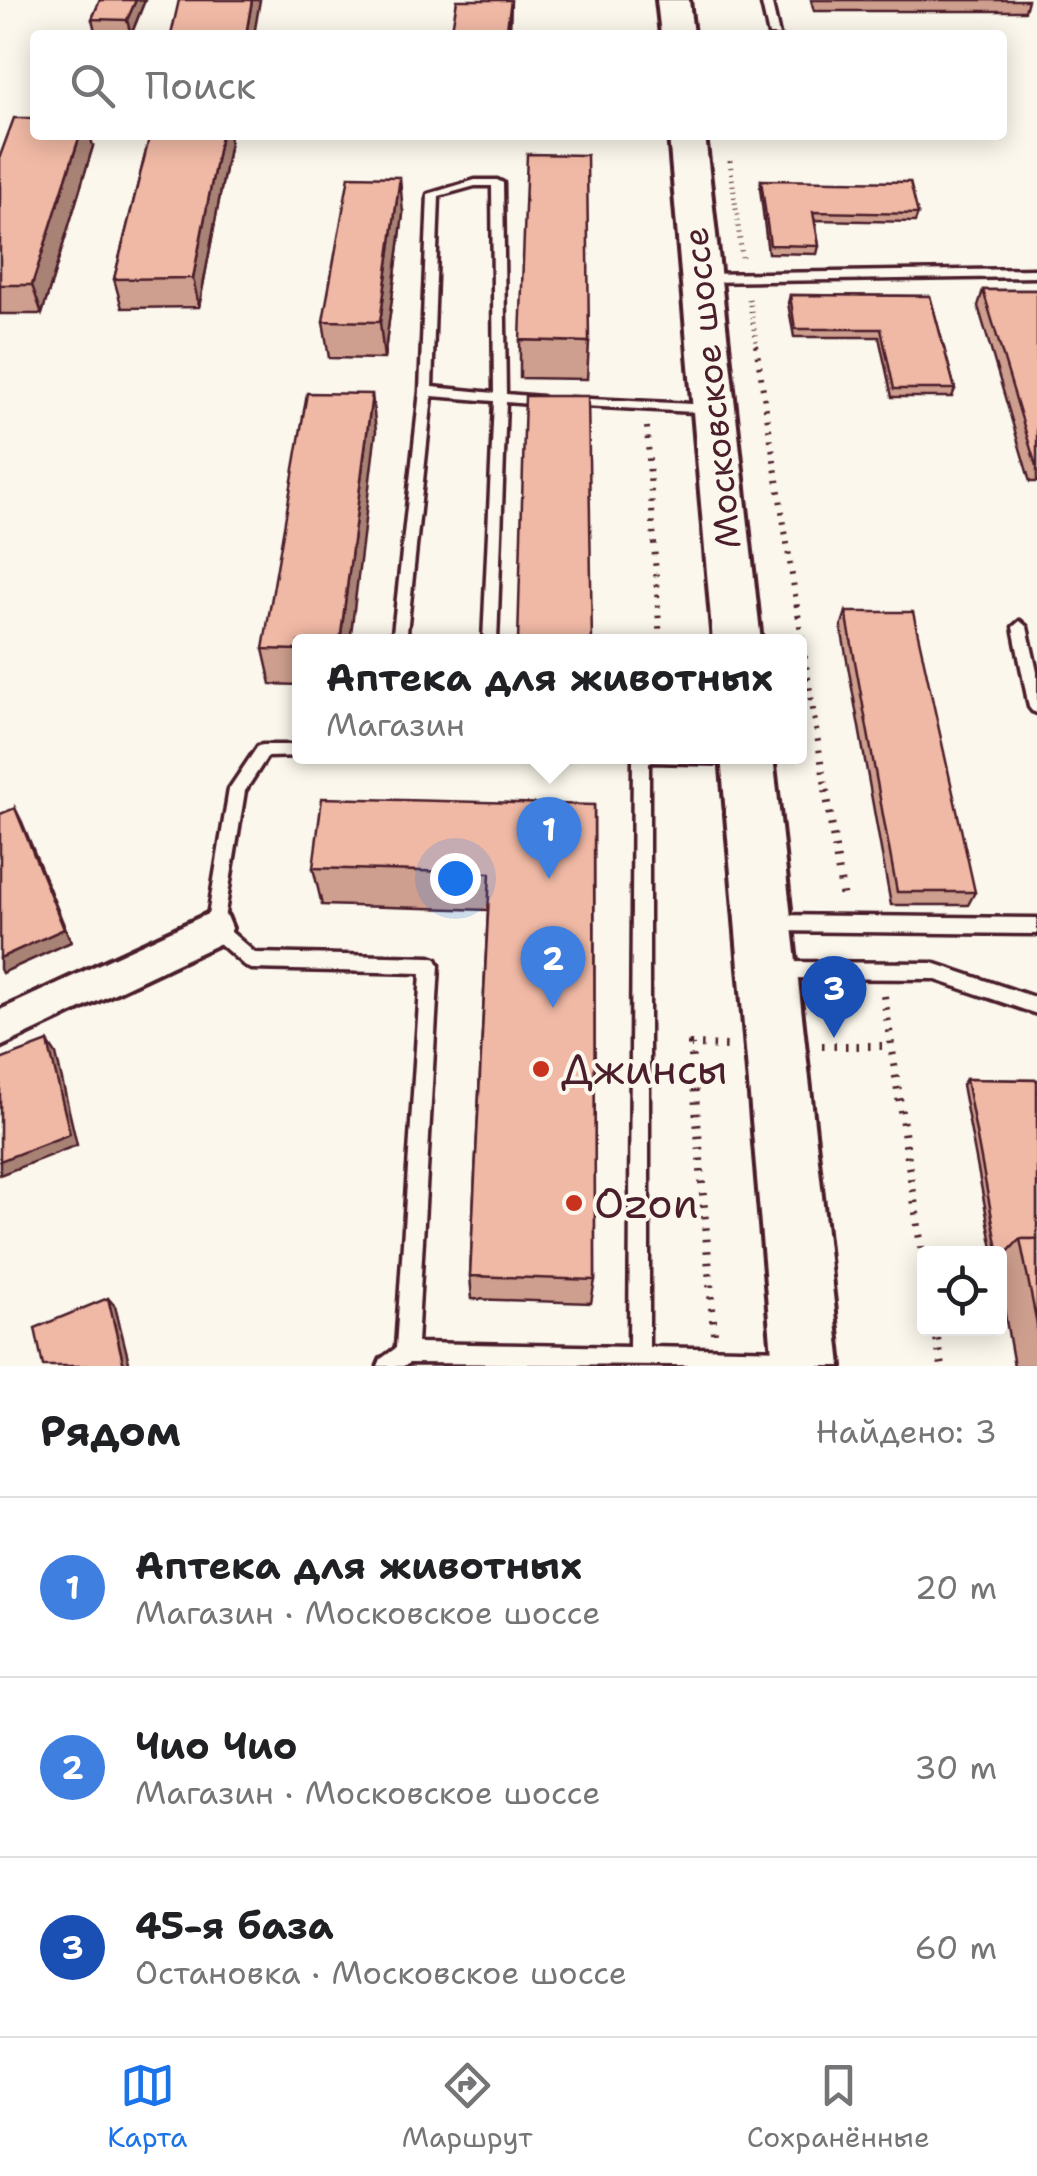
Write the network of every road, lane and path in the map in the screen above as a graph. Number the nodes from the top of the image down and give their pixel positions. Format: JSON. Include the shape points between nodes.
{"nodes":[{"id":1,"x":673,"y":0,"type":"edge"},
{"id":2,"x":766,"y":0,"type":"edge"},
{"id":3,"x":676,"y":30,"type":"edge"},
{"id":4,"x":773,"y":30,"type":"edge"},
{"id":5,"x":688,"y":140,"type":"edge"},
{"id":6,"x":729,"y":153,"type":"dead end"},
{"id":7,"x":1037,"y":273,"type":"edge"},
{"id":8,"x":745,"y":277,"type":"junction"},
{"id":9,"x":702,"y":278,"type":"junction"},
{"id":10,"x":426,"y":390,"type":"junction"},
{"id":11,"x":500,"y":399,"type":"junction"},
{"id":12,"x":646,"y":406,"type":"junction"},
{"id":13,"x":716,"y":409,"type":"junction"},
{"id":14,"x":1020,"y":628,"type":"dead end"},
{"id":15,"x":400,"y":634,"type":"edge"},
{"id":16,"x":490,"y":634,"type":"edge"},
{"id":17,"x":660,"y":634,"type":"edge"},
{"id":18,"x":735,"y":634,"type":"edge"},
{"id":19,"x":803,"y":634,"type":"edge"},
{"id":20,"x":807,"y":659,"type":"edge"},
{"id":21,"x":1037,"y":707,"type":"edge"},
{"id":22,"x":292,"y":751,"type":"edge"},
{"id":23,"x":641,"y":764,"type":"edge"},
{"id":24,"x":748,"y":764,"type":"edge"},
{"id":25,"x":850,"y":924,"type":"junction"},
{"id":26,"x":1037,"y":926,"type":"edge"},
{"id":27,"x":214,"y":928,"type":"junction"},
{"id":28,"x":766,"y":946,"type":"junction"},
{"id":29,"x":881,"y":972,"type":"junction"},
{"id":30,"x":1037,"y":1006,"type":"edge"},
{"id":31,"x":0,"y":1029,"type":"edge"},
{"id":32,"x":921,"y":1246,"type":"edge"},
{"id":33,"x":936,"y":1336,"type":"edge"},
{"id":34,"x":406,"y":1353,"type":"junction"},
{"id":35,"x":638,"y":1356,"type":"junction"},
{"id":36,"x":667,"y":1361,"type":"edge"},
{"id":37,"x":807,"y":1363,"type":"edge"},
{"id":38,"x":388,"y":1366,"type":"edge"},
{"id":39,"x":942,"y":1366,"type":"edge"}],
"edges":[{"from":1,"to":3,"type":"main road"},
{"from":2,"to":4,"type":"lane"},
{"from":5,"to":9,"type":"main road","name":"Московское шоссе"},
{"from":6,"to":8,"type":"path"},
{"from":7,"to":8,"type":"lane"},
{"from":8,"to":9,"type":"lane"},
{"from":8,"to":19,"type":"path"},
{"from":9,"to":13,"type":"main road","name":"Московское шоссе"},
{"from":10,"to":11,"type":"lane"},
{"from":10,"to":11,"type":"lane","via":[[434,194],[496,183]]},
{"from":10,"to":15,"type":"lane"},
{"from":11,"to":12,"type":"lane"},
{"from":11,"to":16,"type":"lane"},
{"from":12,"to":13,"type":"lane"},
{"from":12,"to":17,"type":"path"},
{"from":13,"to":18,"type":"main road","name":"Московское шоссе"},
{"from":14,"to":21,"type":"lane"},
{"from":20,"to":25,"type":"path"},
{"from":22,"to":27,"type":"lane","via":[[263,751],[237,790]]},
{"from":23,"to":35,"type":"lane"},
{"from":24,"to":28,"type":"main road"},
{"from":25,"to":26,"type":"lane"},
{"from":25,"to":28,"type":"lane"},
{"from":27,"to":31,"type":"street"},
{"from":27,"to":34,"type":"lane","via":[[252,960],[430,965]]},
{"from":28,"to":29,"type":"lane"},
{"from":28,"to":37,"type":"main road"},
{"from":29,"to":30,"type":"lane","via":[[933,971]]},
{"from":29,"to":32,"type":"path"},
{"from":33,"to":39,"type":"path"},
{"from":34,"to":35,"type":"lane"},
{"from":34,"to":38,"type":"lane"},
{"from":35,"to":36,"type":"lane"},
{"from":36,"to":37,"type":"lane"}]}
